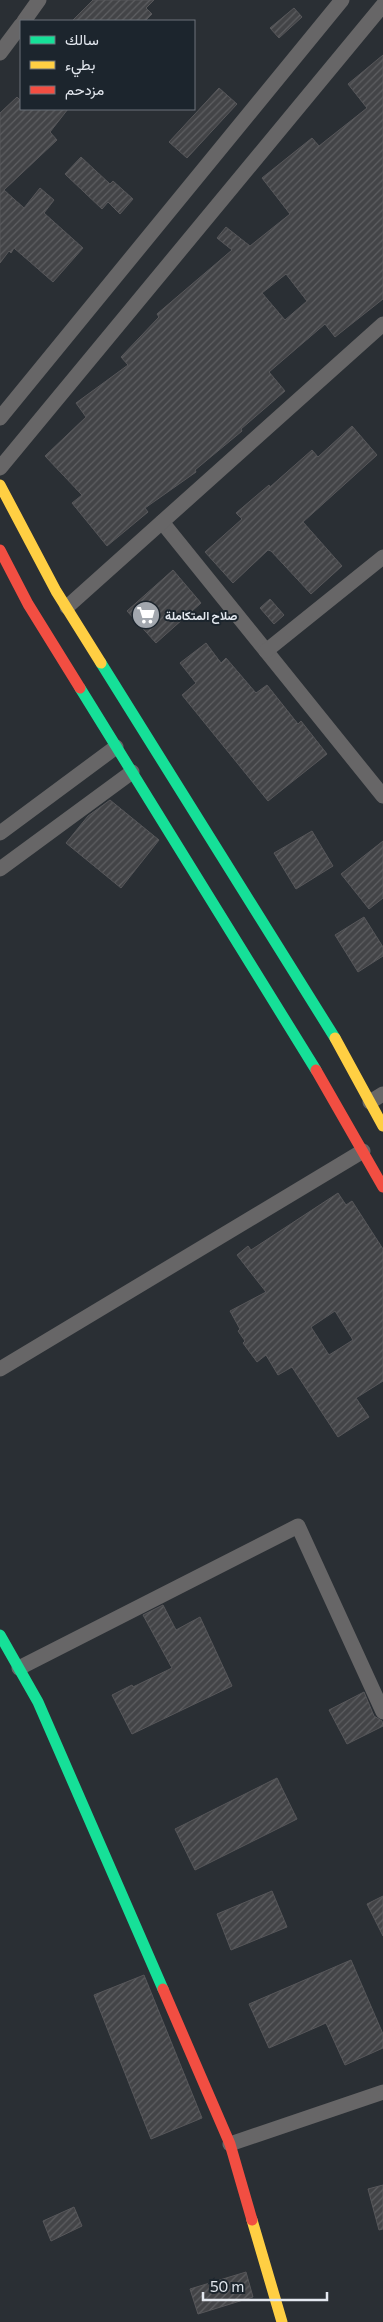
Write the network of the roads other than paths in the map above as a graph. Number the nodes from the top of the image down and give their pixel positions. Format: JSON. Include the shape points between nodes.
{"nodes":[{"id":1,"x":39,"y":0,"type":"edge"},
{"id":2,"x":342,"y":0,"type":"edge"},
{"id":3,"x":383,"y":4,"type":"edge"},
{"id":4,"x":25,"y":20,"type":"edge"},
{"id":5,"x":20,"y":26,"type":"edge"},
{"id":6,"x":0,"y":54,"type":"edge"},
{"id":7,"x":383,"y":324,"type":"edge"},
{"id":8,"x":0,"y":418,"type":"edge"},
{"id":9,"x":0,"y":468,"type":"edge"},
{"id":10,"x":0,"y":486,"type":"edge"},
{"id":11,"x":162,"y":522,"type":"junction"},
{"id":12,"x":0,"y":550,"type":"edge"},
{"id":13,"x":383,"y":557,"type":"edge"},
{"id":14,"x":67,"y":607,"type":"junction"},
{"id":15,"x":266,"y":651,"type":"junction"},
{"id":16,"x":116,"y":747,"type":"junction"},
{"id":17,"x":132,"y":772,"type":"junction"},
{"id":18,"x":383,"y":796,"type":"edge"},
{"id":19,"x":0,"y":833,"type":"edge"},
{"id":20,"x":0,"y":869,"type":"edge"},
{"id":21,"x":383,"y":1094,"type":"edge"},
{"id":22,"x":370,"y":1102,"type":"junction"},
{"id":23,"x":383,"y":1126,"type":"edge"},
{"id":24,"x":363,"y":1152,"type":"junction"},
{"id":25,"x":383,"y":1187,"type":"edge"},
{"id":26,"x":0,"y":1369,"type":"edge"},
{"id":27,"x":0,"y":1635,"type":"edge"},
{"id":28,"x":19,"y":1668,"type":"junction"},
{"id":29,"x":383,"y":1712,"type":"edge"},
{"id":30,"x":383,"y":2092,"type":"edge"},
{"id":31,"x":230,"y":2144,"type":"junction"},
{"id":32,"x":282,"y":2322,"type":"edge"}],
"edges":[{"from":1,"to":4,"type":"street"},
{"from":2,"to":8,"type":"street"},
{"from":3,"to":9,"type":"street"},
{"from":5,"to":6,"type":"street"},
{"from":7,"to":11,"type":"street"},
{"from":10,"to":14,"type":"street"},
{"from":11,"to":14,"type":"street"},
{"from":11,"to":15,"type":"street"},
{"from":12,"to":16,"type":"street","via":[[28,604]]},
{"from":13,"to":15,"type":"street"},
{"from":14,"to":22,"type":"street","via":[[330,1029]]},
{"from":15,"to":18,"type":"street"},
{"from":16,"to":17,"type":"street"},
{"from":16,"to":19,"type":"street"},
{"from":17,"to":20,"type":"street"},
{"from":17,"to":24,"type":"street","via":[[301,1044]]},
{"from":21,"to":22,"type":"street"},
{"from":22,"to":23,"type":"street"},
{"from":24,"to":25,"type":"street"},
{"from":24,"to":26,"type":"street"},
{"from":27,"to":28,"type":"street"},
{"from":28,"to":29,"type":"street","via":[[298,1526]]},
{"from":28,"to":31,"type":"street","via":[[38,1702]]},
{"from":30,"to":31,"type":"street"},
{"from":31,"to":32,"type":"street"}]}
